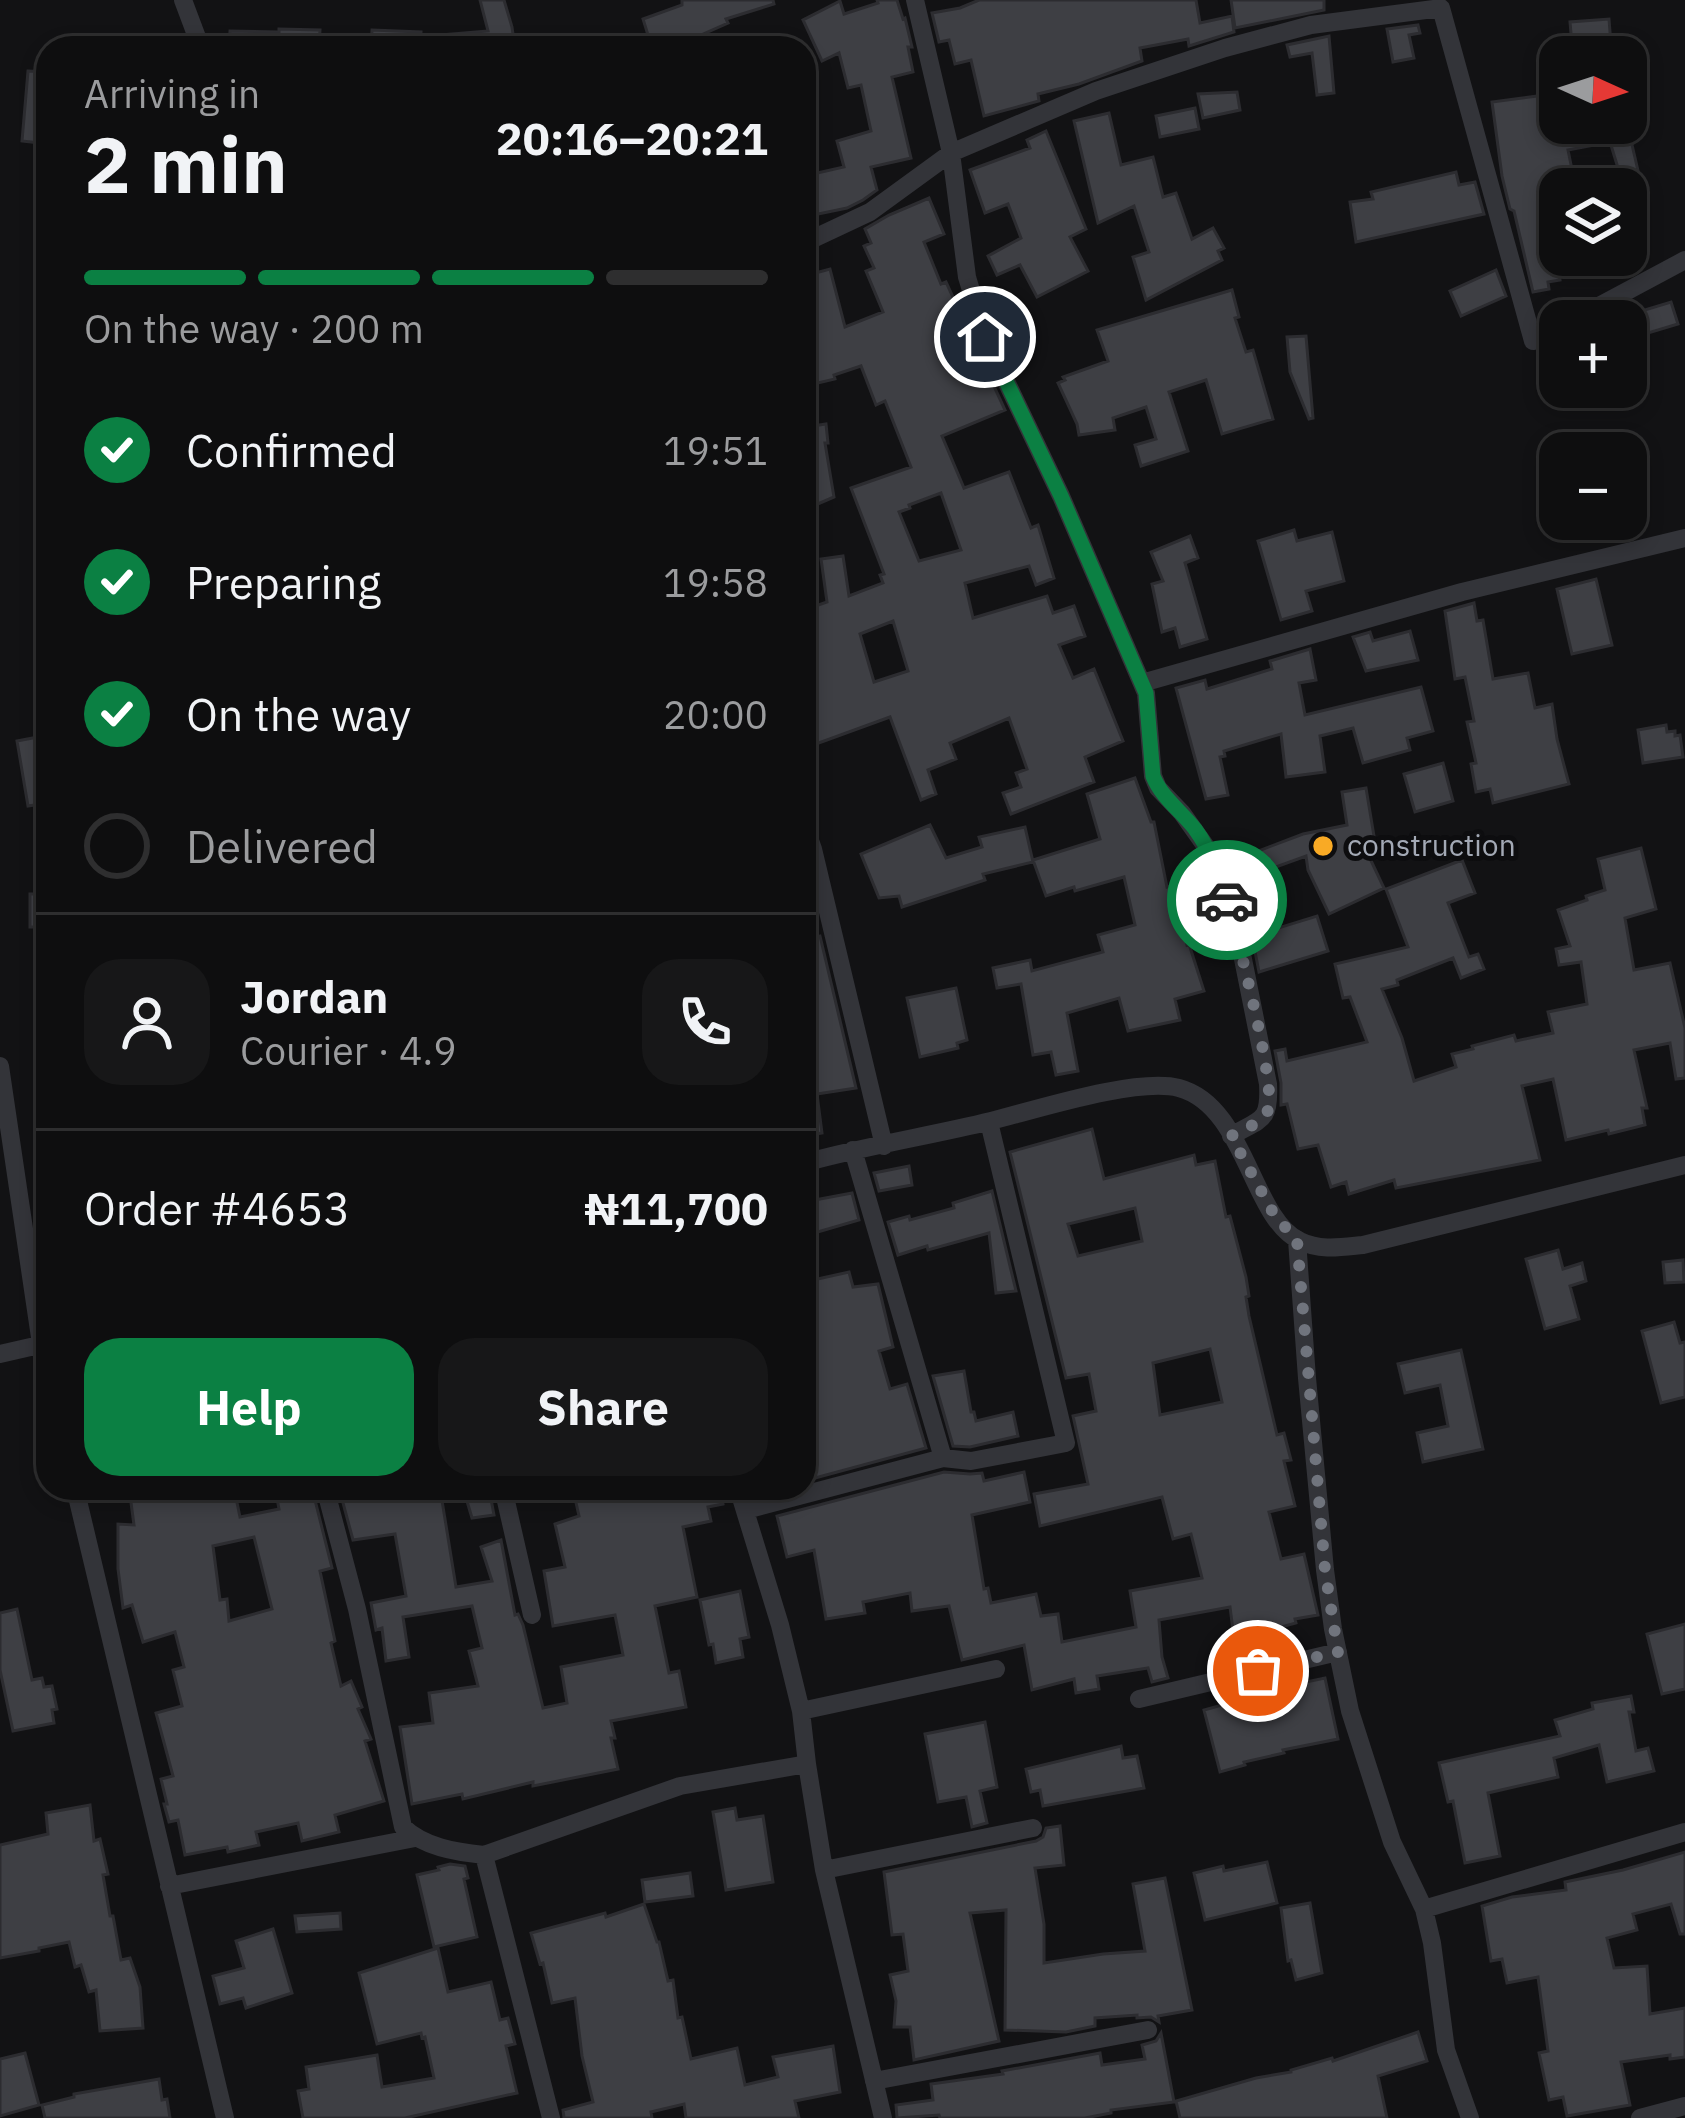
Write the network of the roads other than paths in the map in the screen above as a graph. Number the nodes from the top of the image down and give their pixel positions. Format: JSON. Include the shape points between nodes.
{"nodes":[{"id":1,"x":183,"y":0,"type":"edge"},
{"id":2,"x":915,"y":0,"type":"edge"},
{"id":3,"x":196,"y":36,"type":"edge"},
{"id":4,"x":951,"y":153,"type":"junction"},
{"id":5,"x":816,"y":237,"type":"edge"},
{"id":6,"x":1685,"y":260,"type":"edge"},
{"id":7,"x":1610,"y":300,"type":"edge"},
{"id":8,"x":1539,"y":338,"type":"edge"},
{"id":9,"x":1685,"y":538,"type":"edge"},
{"id":10,"x":1142,"y":683,"type":"junction"},
{"id":11,"x":816,"y":862,"type":"edge"},
{"id":12,"x":0,"y":1066,"type":"edge"},
{"id":13,"x":989,"y":1122,"type":"junction"},
{"id":14,"x":1231,"y":1136,"type":"junction"},
{"id":15,"x":884,"y":1146,"type":"junction"},
{"id":16,"x":854,"y":1150,"type":"junction"},
{"id":17,"x":816,"y":1160,"type":"edge"},
{"id":18,"x":1685,"y":1165,"type":"edge"},
{"id":19,"x":1297,"y":1240,"type":"junction"},
{"id":20,"x":36,"y":1293,"type":"edge"},
{"id":21,"x":36,"y":1345,"type":"edge"},
{"id":22,"x":0,"y":1354,"type":"edge"},
{"id":23,"x":943,"y":1458,"type":"junction"},
{"id":24,"x":816,"y":1492,"type":"edge"},
{"id":25,"x":78,"y":1500,"type":"edge"},
{"id":26,"x":328,"y":1500,"type":"edge"},
{"id":27,"x":506,"y":1500,"type":"edge"},
{"id":28,"x":742,"y":1500,"type":"edge"},
{"id":29,"x":784,"y":1500,"type":"edge"},
{"id":30,"x":746,"y":1510,"type":"junction"},
{"id":31,"x":532,"y":1616,"type":"dead end"},
{"id":32,"x":1338,"y":1652,"type":"junction"},
{"id":33,"x":996,"y":1670,"type":"dead end"},
{"id":34,"x":1139,"y":1699,"type":"dead end"},
{"id":35,"x":801,"y":1711,"type":"junction"},
{"id":36,"x":807,"y":1765,"type":"junction"},
{"id":37,"x":1034,"y":1828,"type":"dead end"},
{"id":38,"x":1685,"y":1832,"type":"edge"},
{"id":39,"x":415,"y":1838,"type":"junction"},
{"id":40,"x":484,"y":1855,"type":"junction"},
{"id":41,"x":824,"y":1870,"type":"junction"},
{"id":42,"x":169,"y":1886,"type":"junction"},
{"id":43,"x":1424,"y":1909,"type":"junction"},
{"id":44,"x":1148,"y":2030,"type":"dead end"},
{"id":45,"x":874,"y":2081,"type":"junction"},
{"id":46,"x":1685,"y":2106,"type":"edge"},
{"id":47,"x":223,"y":2117,"type":"edge"},
{"id":48,"x":551,"y":2118,"type":"edge"},
{"id":49,"x":883,"y":2118,"type":"edge"},
{"id":50,"x":1470,"y":2118,"type":"edge"},
{"id":51,"x":1640,"y":2118,"type":"edge"}],
"edges":[{"from":1,"to":3,"type":"street"},
{"from":2,"to":4,"type":"street"},
{"from":4,"to":5,"type":"street","via":[[870,212]]},
{"from":4,"to":8,"type":"street","via":[[1096,91],[1225,48],[1441,8],[1533,341]]},
{"from":4,"to":10,"type":"street","via":[[967,277],[985,337]]},
{"from":6,"to":7,"type":"street"},
{"from":9,"to":10,"type":"street"},
{"from":10,"to":14,"type":"street","via":[[1153,776],[1214,858],[1268,1084],[1266,1116]]},
{"from":11,"to":15,"type":"street"},
{"from":12,"to":20,"type":"street"},
{"from":13,"to":14,"type":"street","via":[[1096,1094],[1175,1087],[1215,1110]]},
{"from":13,"to":15,"type":"street"},
{"from":13,"to":23,"type":"street","via":[[1066,1443],[971,1461]]},
{"from":14,"to":19,"type":"street"},
{"from":15,"to":16,"type":"street"},
{"from":16,"to":17,"type":"street"},
{"from":16,"to":23,"type":"street"},
{"from":18,"to":19,"type":"street","via":[[1363,1245]]},
{"from":19,"to":32,"type":"street"},
{"from":21,"to":22,"type":"street"},
{"from":23,"to":24,"type":"street"},
{"from":25,"to":42,"type":"street"},
{"from":26,"to":39,"type":"street","via":[[403,1826]]},
{"from":27,"to":31,"type":"street"},
{"from":28,"to":30,"type":"street"},
{"from":29,"to":30,"type":"street"},
{"from":30,"to":35,"type":"street"},
{"from":32,"to":34,"type":"street"},
{"from":32,"to":43,"type":"street","via":[[1392,1842]]},
{"from":33,"to":35,"type":"street"},
{"from":35,"to":36,"type":"street"},
{"from":36,"to":40,"type":"street","via":[[680,1786]]},
{"from":36,"to":41,"type":"street"},
{"from":37,"to":41,"type":"street"},
{"from":38,"to":43,"type":"street"},
{"from":39,"to":40,"type":"street"},
{"from":39,"to":42,"type":"street"},
{"from":40,"to":48,"type":"street"},
{"from":41,"to":45,"type":"street"},
{"from":42,"to":47,"type":"street"},
{"from":43,"to":50,"type":"street","via":[[1446,2050]]},
{"from":44,"to":45,"type":"street"},
{"from":45,"to":49,"type":"street"},
{"from":46,"to":51,"type":"street"}]}
